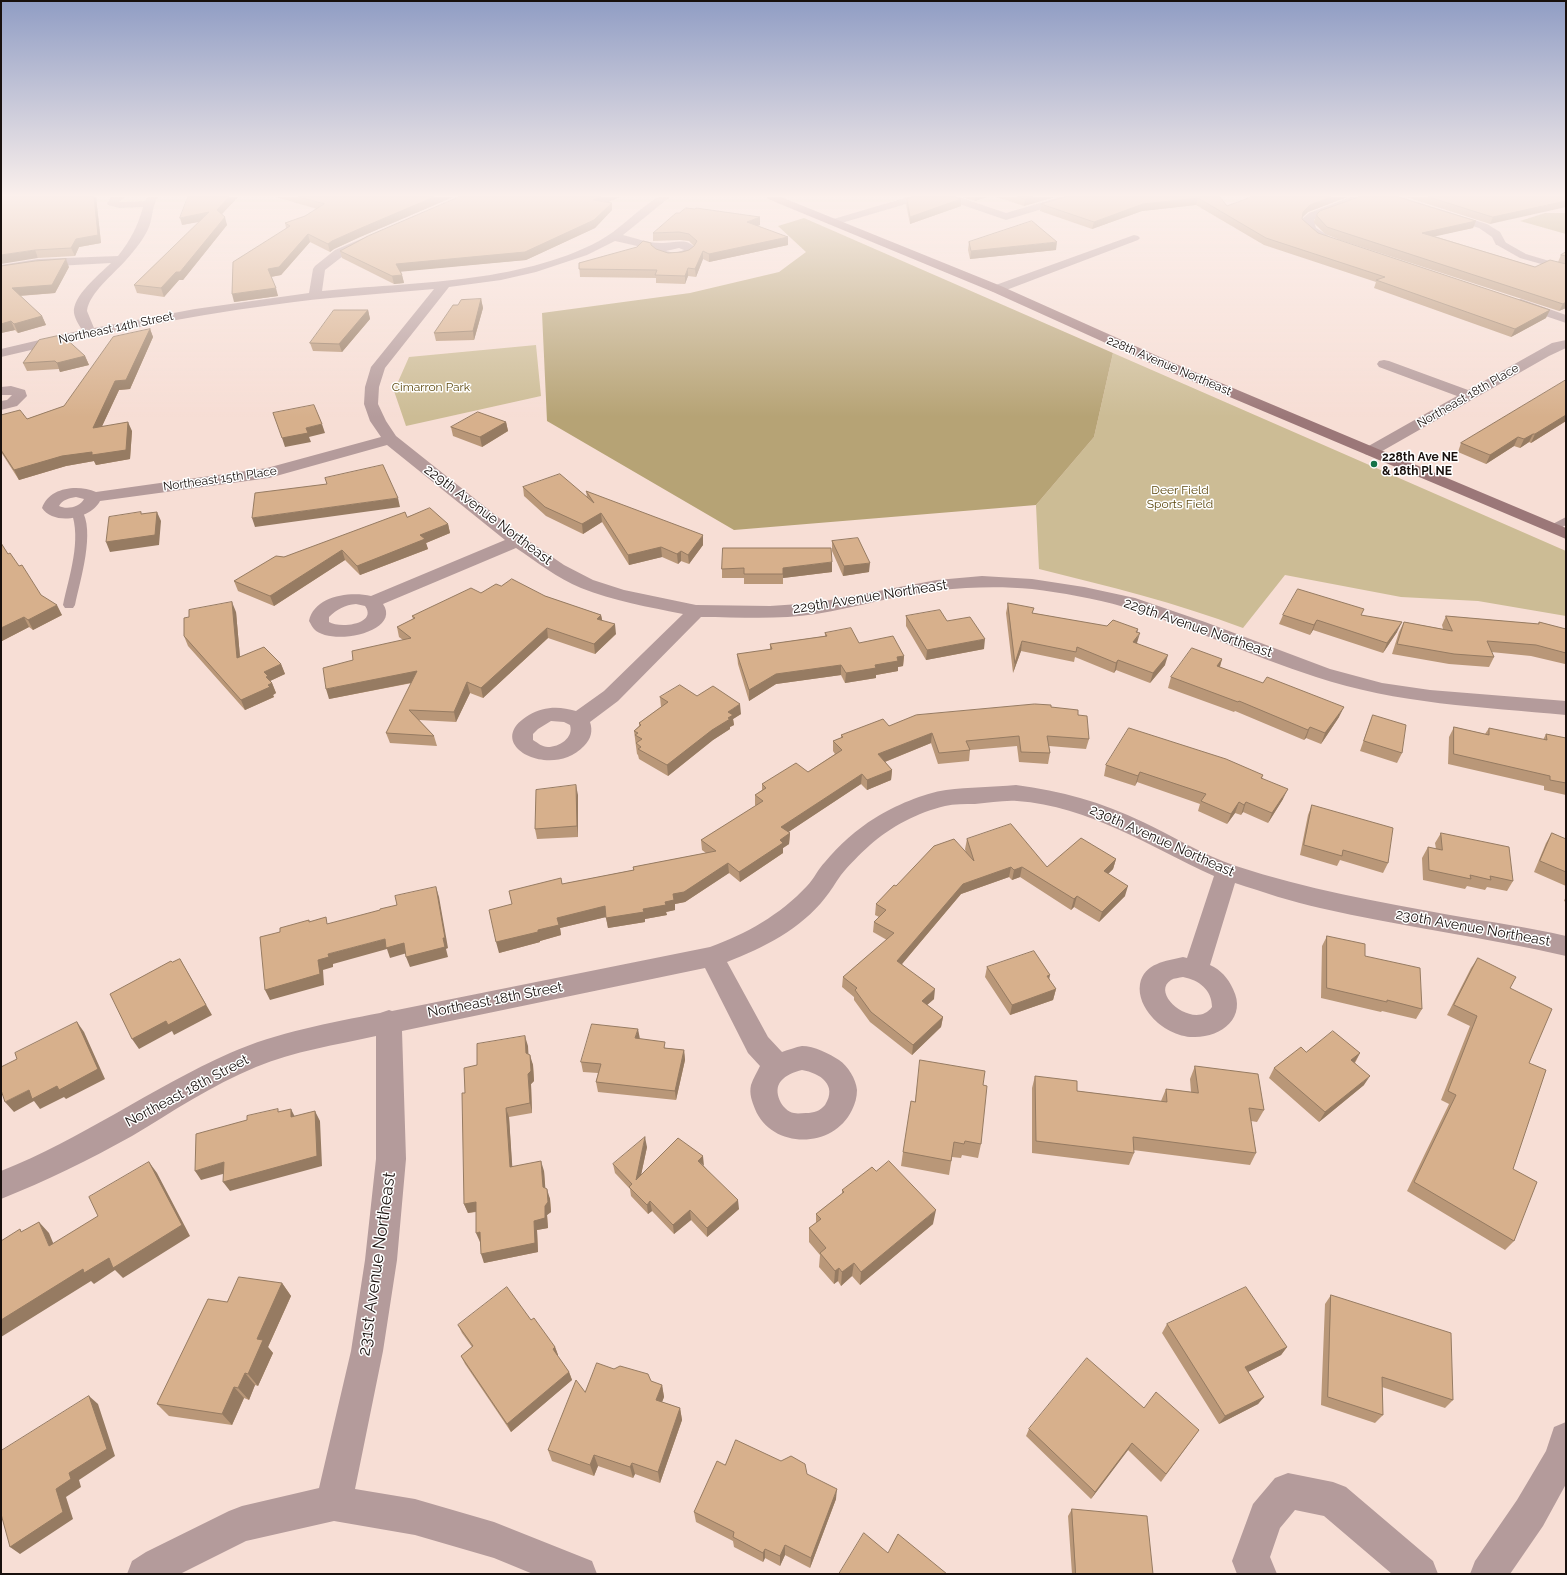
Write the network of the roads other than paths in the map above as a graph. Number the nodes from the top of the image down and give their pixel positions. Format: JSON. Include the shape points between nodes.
{"nodes":[{"id":1,"x":109,"y":270,"type":"edge"},
{"id":2,"x":319,"y":270,"type":"edge"},
{"id":3,"x":525,"y":270,"type":"edge"},
{"id":4,"x":952,"y":270,"type":"edge"},
{"id":5,"x":1047,"y":270,"type":"edge"},
{"id":6,"x":444,"y":285,"type":"junction"},
{"id":7,"x":997,"y":289,"type":"junction"},
{"id":8,"x":315,"y":296,"type":"junction"},
{"id":9,"x":1512,"y":300,"type":"edge"},
{"id":10,"x":1566,"y":319,"type":"edge"},
{"id":11,"x":90,"y":332,"type":"junction"},
{"id":12,"x":1566,"y":344,"type":"edge"},
{"id":13,"x":1,"y":353,"type":"edge"},
{"id":14,"x":1384,"y":364,"type":"dead end"},
{"id":15,"x":1,"y":391,"type":"edge"},
{"id":16,"x":1468,"y":395,"type":"junction"},
{"id":17,"x":1,"y":406,"type":"edge"},
{"id":18,"x":390,"y":439,"type":"junction"},
{"id":19,"x":1371,"y":451,"type":"junction"},
{"id":20,"x":93,"y":497,"type":"junction"},
{"id":21,"x":77,"y":511,"type":"junction"},
{"id":22,"x":1562,"y":527,"type":"edge"},
{"id":23,"x":517,"y":541,"type":"junction"},
{"id":24,"x":372,"y":602,"type":"dead end"},
{"id":25,"x":69,"y":605,"type":"dead end"},
{"id":26,"x":696,"y":611,"type":"junction"},
{"id":27,"x":1566,"y":708,"type":"edge"},
{"id":28,"x":578,"y":720,"type":"dead end"},
{"id":29,"x":968,"y":796,"type":"joint"},
{"id":30,"x":1227,"y":872,"type":"junction"},
{"id":31,"x":1566,"y":946,"type":"edge"},
{"id":32,"x":712,"y":957,"type":"junction"},
{"id":33,"x":1196,"y":970,"type":"dead end"},
{"id":34,"x":389,"y":1021,"type":"junction"},
{"id":35,"x":777,"y":1066,"type":"dead end"},
{"id":36,"x":1,"y":1185,"type":"edge"},
{"id":37,"x":1566,"y":1439,"type":"edge"},
{"id":38,"x":334,"y":1503,"type":"junction"},
{"id":39,"x":145,"y":1574,"type":"edge"},
{"id":40,"x":578,"y":1574,"type":"edge"},
{"id":41,"x":1259,"y":1574,"type":"edge"},
{"id":42,"x":1420,"y":1574,"type":"edge"},
{"id":43,"x":1488,"y":1574,"type":"edge"}],
"edges":[{"from":1,"to":11,"type":"street","via":[[85,297],[80,308],[80,314]]},
{"from":2,"to":8,"type":"street"},
{"from":3,"to":6,"type":"street","name":"Northeast 14th Street"},
{"from":4,"to":7,"type":"main road","name":"228th Avenue Northeast"},
{"from":5,"to":7,"type":"street"},
{"from":6,"to":8,"type":"street","name":"Northeast 14th Street"},
{"from":6,"to":18,"type":"street","name":"229th Avenue Northeast","via":[[378,367],[372,387],[371,404]]},
{"from":7,"to":19,"type":"main road","name":"228th Avenue Northeast","via":[[1166,365]]},
{"from":8,"to":11,"type":"street","name":"Northeast 14th Street","via":[[173,316]]},
{"from":9,"to":10,"type":"street"},
{"from":11,"to":13,"type":"street","name":"Northeast 14th Street"},
{"from":12,"to":16,"type":"street","name":"Northeast 18th Place","via":[[1551,349]]},
{"from":14,"to":16,"type":"street"},
{"from":15,"to":17,"type":"street","via":[[17,391],[20,396],[12,403]]},
{"from":16,"to":19,"type":"street","name":"Northeast 18th Place"},
{"from":18,"to":20,"type":"street","name":"Northeast 15th Place","via":[[269,473]]},
{"from":18,"to":23,"type":"street","name":"229th Avenue Northeast"},
{"from":19,"to":22,"type":"main road","name":"228th Avenue Northeast"},
{"from":20,"to":21,"type":"street","name":"Northeast 15th Place","via":[[90,505]]},
{"from":20,"to":21,"type":"street","name":"Northeast 15th Place","via":[[84,492],[77,492],[60,496],[50,504],[53,512]]},
{"from":21,"to":25,"type":"lane","via":[[80,515],[81,544]]},
{"from":23,"to":24,"type":"street"},
{"from":23,"to":26,"type":"street","name":"229th Avenue Northeast","via":[[558,569],[587,584],[620,595]]},
{"from":26,"to":27,"type":"street","name":"229th Avenue Northeast","via":[[770,612],[814,609],[937,585],[982,581],[1032,584],[1128,602],[1323,673],[1382,689],[1430,696]]},
{"from":26,"to":28,"type":"street","via":[[611,696]]},
{"from":29,"to":30,"type":"street","name":"230th Avenue Northeast","via":[[1016,793],[1052,798],[1087,807]]},
{"from":29,"to":32,"type":"street","name":"Northeast 18th Street","via":[[945,798],[919,806],[884,823],[862,839],[833,868],[816,892],[794,914],[741,946]]},
{"from":30,"to":31,"type":"street","name":"230th Avenue Northeast","via":[[1319,899]]},
{"from":30,"to":33,"type":"street"},
{"from":32,"to":34,"type":"street","name":"Northeast 18th Street"},
{"from":32,"to":35,"type":"street","via":[[758,1044]]},
{"from":34,"to":36,"type":"street","name":"Northeast 18th Street","via":[[298,1041],[240,1061],[62,1158]]},
{"from":34,"to":38,"type":"street","name":"231st Avenue Northeast","via":[[392,1159],[381,1260],[367,1351]]},
{"from":37,"to":43,"type":"street","via":[[1562,1457],[1530,1513]]},
{"from":38,"to":39,"type":"street","via":[[242,1524]]},
{"from":38,"to":40,"type":"street","via":[[415,1517],[494,1540]]},
{"from":41,"to":42,"type":"street","via":[[1250,1561],[1266,1517],[1288,1491],[1333,1500]]}]}
